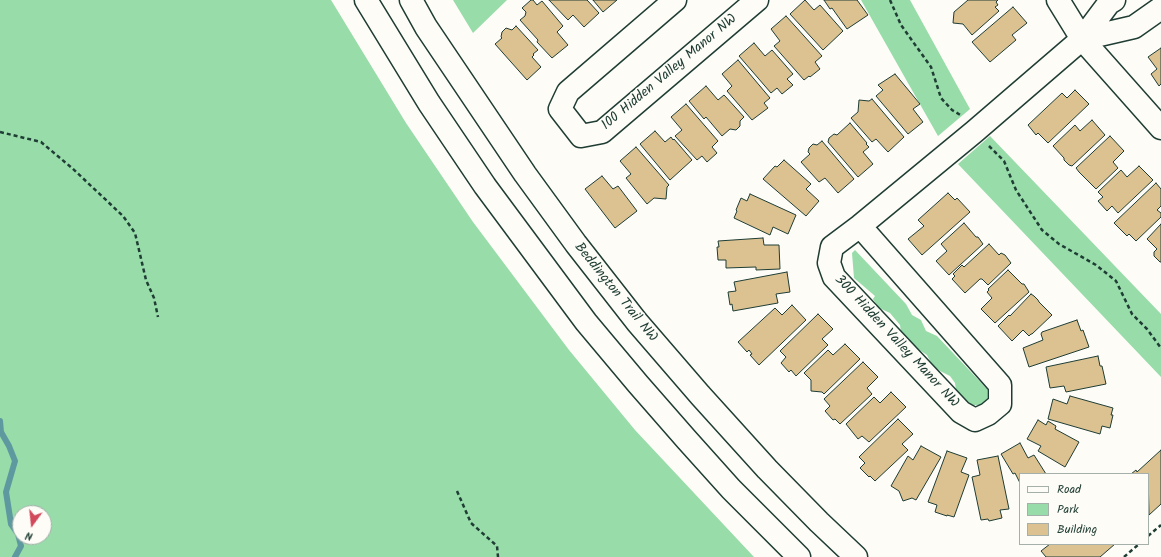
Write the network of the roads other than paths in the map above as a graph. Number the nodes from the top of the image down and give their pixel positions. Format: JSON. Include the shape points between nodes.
{"nodes":[{"id":1,"x":366,"y":0,"type":"edge"},
{"id":2,"x":411,"y":0,"type":"edge"},
{"id":3,"x":676,"y":0,"type":"edge"},
{"id":4,"x":757,"y":0,"type":"edge"},
{"id":5,"x":1058,"y":0,"type":"edge"},
{"id":6,"x":1114,"y":0,"type":"edge"},
{"id":7,"x":1161,"y":8,"type":"edge"},
{"id":8,"x":1082,"y":39,"type":"junction"},
{"id":9,"x":1161,"y":128,"type":"edge"},
{"id":10,"x":860,"y":226,"type":"junction"},
{"id":11,"x":799,"y":557,"type":"edge"},
{"id":12,"x":856,"y":557,"type":"edge"}],
"edges":[{"from":1,"to":11,"type":"street","via":[[429,103],[481,180],[586,322],[731,489]]},
{"from":2,"to":12,"type":"street","name":"Beddington Trail NW","via":[[426,27],[525,174],[636,322],[767,469]]},
{"from":3,"to":4,"type":"street","name":"100 Hidden Valley Manor NW","via":[[568,92],[560,109],[581,136],[602,132]]},
{"from":5,"to":8,"type":"street"},
{"from":6,"to":8,"type":"street","name":"300 Hidden Valley Manor NW"},
{"from":7,"to":8,"type":"street","via":[[1134,27]]},
{"from":8,"to":9,"type":"street"},
{"from":8,"to":10,"type":"street","name":"300 Hidden Valley Manor NW"},
{"from":10,"to":10,"type":"street","name":"300 Hidden Valley Manor NW","via":[[832,247],[828,263],[834,277],[960,412],[975,420],[988,414],[1000,404],[1000,385]]}]}
